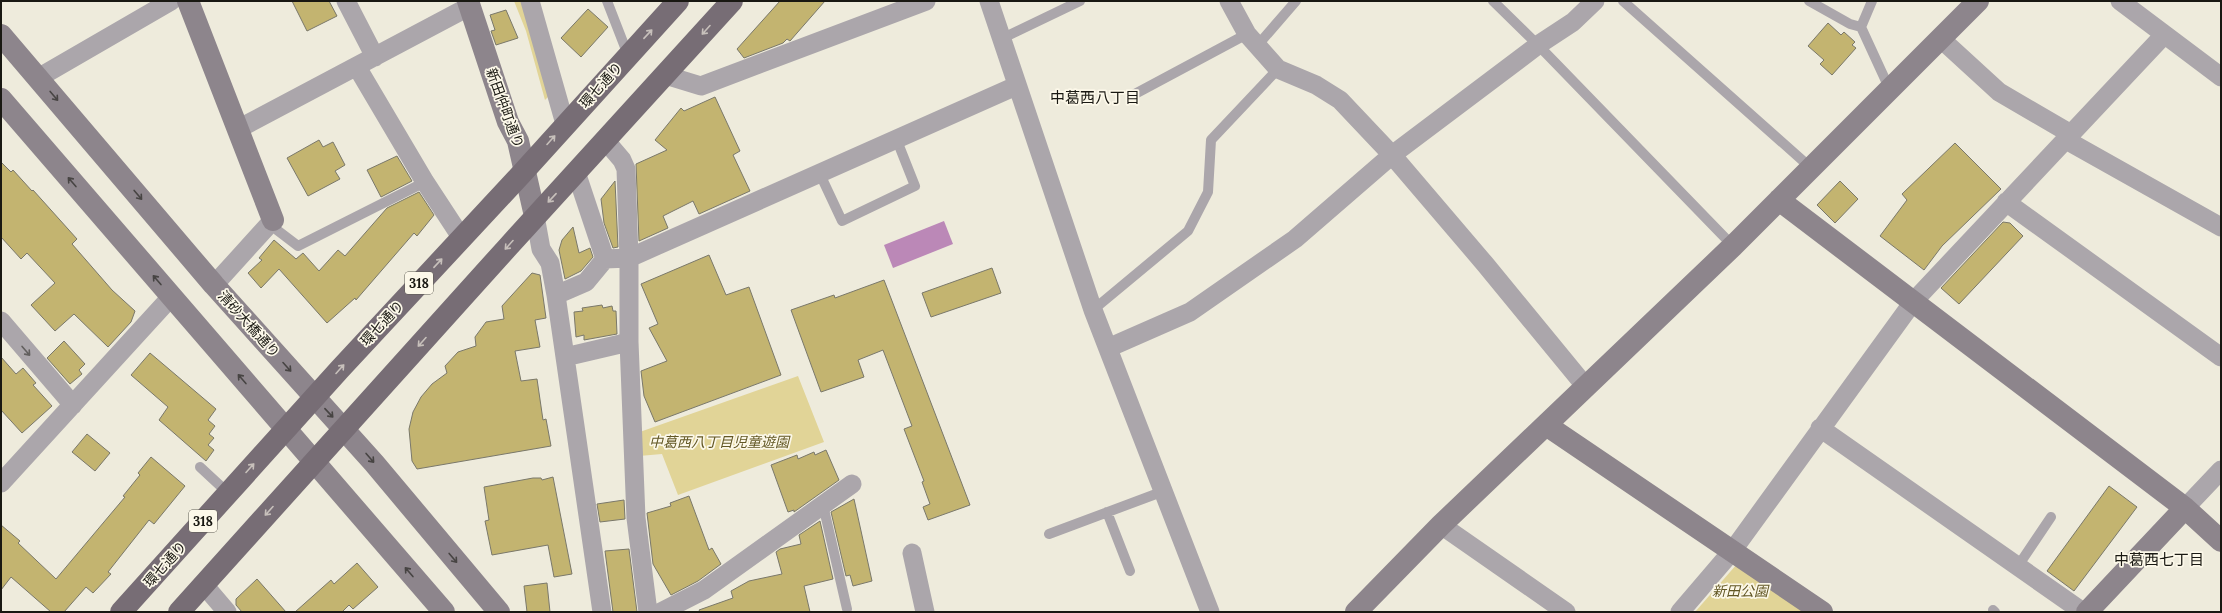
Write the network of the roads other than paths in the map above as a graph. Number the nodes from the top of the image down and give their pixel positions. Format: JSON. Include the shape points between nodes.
{"nodes":[{"id":1,"x":172,"y":1,"type":"edge"},
{"id":2,"x":188,"y":1,"type":"edge"},
{"id":3,"x":346,"y":1,"type":"edge"},
{"id":4,"x":530,"y":1,"type":"edge"},
{"id":5,"x":607,"y":1,"type":"edge"},
{"id":6,"x":678,"y":1,"type":"edge"},
{"id":7,"x":732,"y":1,"type":"edge"},
{"id":8,"x":926,"y":1,"type":"edge"},
{"id":9,"x":989,"y":1,"type":"edge"},
{"id":10,"x":1080,"y":1,"type":"edge"},
{"id":11,"x":1296,"y":1,"type":"edge"},
{"id":12,"x":1493,"y":1,"type":"edge"},
{"id":13,"x":1595,"y":1,"type":"edge"},
{"id":14,"x":1623,"y":1,"type":"edge"},
{"id":15,"x":1809,"y":1,"type":"edge"},
{"id":16,"x":1872,"y":1,"type":"edge"},
{"id":17,"x":1978,"y":1,"type":"edge"},
{"id":18,"x":2120,"y":1,"type":"edge"},
{"id":19,"x":1232,"y":2,"type":"edge"},
{"id":20,"x":469,"y":3,"type":"edge"},
{"id":21,"x":1861,"y":27,"type":"junction"},
{"id":22,"x":1,"y":35,"type":"edge"},
{"id":23,"x":2164,"y":35,"type":"junction"},
{"id":24,"x":1940,"y":38,"type":"junction"},
{"id":25,"x":1001,"y":39,"type":"junction"},
{"id":26,"x":1252,"y":40,"type":"junction"},
{"id":27,"x":1538,"y":45,"type":"junction"},
{"id":28,"x":628,"y":55,"type":"junction"},
{"id":29,"x":375,"y":58,"type":"junction"},
{"id":30,"x":357,"y":67,"type":"junction"},
{"id":31,"x":1278,"y":69,"type":"junction"},
{"id":32,"x":665,"y":75,"type":"junction"},
{"id":33,"x":2221,"y":77,"type":"edge"},
{"id":34,"x":38,"y":78,"type":"junction"},
{"id":35,"x":1016,"y":86,"type":"junction"},
{"id":36,"x":1890,"y":90,"type":"junction"},
{"id":37,"x":1133,"y":95,"type":"dead end"},
{"id":38,"x":1,"y":99,"type":"edge"},
{"id":39,"x":565,"y":124,"type":"junction"},
{"id":40,"x":238,"y":129,"type":"junction"},
{"id":41,"x":2069,"y":137,"type":"junction"},
{"id":42,"x":896,"y":138,"type":"junction"},
{"id":43,"x":605,"y":140,"type":"junction"},
{"id":44,"x":1392,"y":155,"type":"junction"},
{"id":45,"x":1811,"y":168,"type":"junction"},
{"id":46,"x":525,"y":170,"type":"junction"},
{"id":47,"x":576,"y":172,"type":"junction"},
{"id":48,"x":819,"y":172,"type":"junction"},
{"id":49,"x":425,"y":182,"type":"junction"},
{"id":50,"x":1779,"y":200,"type":"junction"},
{"id":51,"x":2006,"y":202,"type":"junction"},
{"id":52,"x":535,"y":216,"type":"junction"},
{"id":53,"x":273,"y":220,"type":"junction"},
{"id":54,"x":2221,"y":227,"type":"edge"},
{"id":55,"x":461,"y":237,"type":"junction"},
{"id":56,"x":1732,"y":246,"type":"junction"},
{"id":57,"x":629,"y":258,"type":"junction"},
{"id":58,"x":605,"y":259,"type":"junction"},
{"id":59,"x":214,"y":285,"type":"junction"},
{"id":60,"x":556,"y":295,"type":"junction"},
{"id":61,"x":171,"y":297,"type":"junction"},
{"id":62,"x":1913,"y":302,"type":"junction"},
{"id":63,"x":1094,"y":310,"type":"junction"},
{"id":64,"x":1,"y":322,"type":"edge"},
{"id":65,"x":629,"y":342,"type":"junction"},
{"id":66,"x":1108,"y":348,"type":"junction"},
{"id":67,"x":565,"y":357,"type":"junction"},
{"id":68,"x":2221,"y":357,"type":"edge"},
{"id":69,"x":1586,"y":387,"type":"junction"},
{"id":70,"x":314,"y":398,"type":"junction"},
{"id":71,"x":73,"y":405,"type":"junction"},
{"id":72,"x":1546,"y":425,"type":"junction"},
{"id":73,"x":1820,"y":428,"type":"junction"},
{"id":74,"x":344,"y":429,"type":"junction"},
{"id":75,"x":286,"y":430,"type":"junction"},
{"id":76,"x":314,"y":462,"type":"junction"},
{"id":77,"x":200,"y":467,"type":"dead end"},
{"id":78,"x":2221,"y":470,"type":"edge"},
{"id":79,"x":1,"y":484,"type":"edge"},
{"id":80,"x":852,"y":484,"type":"dead end"},
{"id":81,"x":1164,"y":491,"type":"junction"},
{"id":82,"x":228,"y":493,"type":"junction"},
{"id":83,"x":823,"y":505,"type":"junction"},
{"id":84,"x":2185,"y":508,"type":"junction"},
{"id":85,"x":1107,"y":512,"type":"junction"},
{"id":86,"x":2051,"y":517,"type":"dead end"},
{"id":87,"x":1441,"y":525,"type":"junction"},
{"id":88,"x":1048,"y":534,"type":"dead end"},
{"id":89,"x":2221,"y":541,"type":"edge"},
{"id":90,"x":1733,"y":550,"type":"junction"},
{"id":91,"x":912,"y":553,"type":"dead end"},
{"id":92,"x":2018,"y":566,"type":"junction"},
{"id":93,"x":1130,"y":571,"type":"dead end"},
{"id":94,"x":204,"y":585,"type":"junction"},
{"id":95,"x":847,"y":609,"type":"dead end"},
{"id":96,"x":2089,"y":611,"type":"edge"},
{"id":97,"x":121,"y":612,"type":"edge"},
{"id":98,"x":179,"y":612,"type":"edge"},
{"id":99,"x":227,"y":612,"type":"edge"},
{"id":100,"x":444,"y":612,"type":"edge"},
{"id":101,"x":499,"y":612,"type":"edge"},
{"id":102,"x":602,"y":612,"type":"edge"},
{"id":103,"x":648,"y":612,"type":"edge"},
{"id":104,"x":661,"y":612,"type":"edge"},
{"id":105,"x":926,"y":612,"type":"edge"},
{"id":106,"x":1210,"y":612,"type":"edge"},
{"id":107,"x":1356,"y":612,"type":"edge"},
{"id":108,"x":1566,"y":612,"type":"edge"},
{"id":109,"x":1680,"y":612,"type":"edge"},
{"id":110,"x":1822,"y":612,"type":"edge"}],
"edges":[{"from":1,"to":34,"type":"street"},
{"from":2,"to":40,"type":"street"},
{"from":3,"to":29,"type":"street"},
{"from":4,"to":39,"type":"street"},
{"from":5,"to":28,"type":"lane"},
{"from":28,"to":6,"type":"main road","name":"環七通り","number":"318","one_way":true},
{"from":7,"to":32,"type":"main road","one_way":true},
{"from":8,"to":32,"type":"street","via":[[701,86]]},
{"from":9,"to":25,"type":"street"},
{"from":10,"to":25,"type":"lane"},
{"from":11,"to":26,"type":"lane"},
{"from":12,"to":27,"type":"lane"},
{"from":13,"to":27,"type":"street","via":[[1573,22]]},
{"from":14,"to":45,"type":"lane"},
{"from":15,"to":21,"type":"lane","via":[[1850,24]]},
{"from":16,"to":21,"type":"lane"},
{"from":17,"to":24,"type":"street"},
{"from":18,"to":23,"type":"street"},
{"from":19,"to":26,"type":"street"},
{"from":20,"to":29,"type":"street"},
{"from":20,"to":46,"type":"street","name":"新田仲町通り","via":[[508,122],[518,141]]},
{"from":21,"to":36,"type":"lane"},
{"from":22,"to":34,"type":"street","name":"清砂大橋通り"},
{"from":23,"to":33,"type":"street"},
{"from":23,"to":41,"type":"street"},
{"from":24,"to":36,"type":"street"},
{"from":24,"to":41,"type":"street","via":[[1999,92]]},
{"from":25,"to":35,"type":"street"},
{"from":26,"to":31,"type":"street"},
{"from":26,"to":37,"type":"lane"},
{"from":27,"to":44,"type":"street"},
{"from":27,"to":56,"type":"lane"},
{"from":28,"to":39,"type":"main road","name":"環七通り","number":"318"},
{"from":29,"to":30,"type":"street"},
{"from":30,"to":40,"type":"street"},
{"from":30,"to":49,"type":"street"},
{"from":31,"to":44,"type":"street","via":[[1316,85],[1340,100]]},
{"from":31,"to":63,"type":"lane","via":[[1211,140],[1208,192],[1188,231]]},
{"from":32,"to":43,"type":"main road"},
{"from":34,"to":59,"type":"street","name":"清砂大橋通り","one_way":true},
{"from":35,"to":42,"type":"street"},
{"from":35,"to":63,"type":"street"},
{"from":36,"to":45,"type":"street"},
{"from":61,"to":38,"type":"street","one_way":true},
{"from":46,"to":39,"type":"main road","name":"環七通り","number":"318","one_way":true},
{"from":40,"to":53,"type":"street"},
{"from":41,"to":51,"type":"street"},
{"from":41,"to":54,"type":"street"},
{"from":42,"to":48,"type":"street"},
{"from":42,"to":48,"type":"lane","via":[[915,186],[842,221]]},
{"from":43,"to":47,"type":"main road"},
{"from":43,"to":57,"type":"street","via":[[622,160],[626,169]]},
{"from":44,"to":66,"type":"street","via":[[1295,239],[1190,312]]},
{"from":44,"to":69,"type":"street"},
{"from":45,"to":50,"type":"street"},
{"from":46,"to":52,"type":"street","name":"新田仲町通り"},
{"from":46,"to":55,"type":"main road","name":"環七通り","number":"318"},
{"from":47,"to":52,"type":"main road","one_way":true},
{"from":47,"to":58,"type":"street"},
{"from":48,"to":57,"type":"street"},
{"from":49,"to":53,"type":"lane","via":[[298,246],[277,230]]},
{"from":49,"to":55,"type":"street"},
{"from":50,"to":56,"type":"street"},
{"from":50,"to":62,"type":"street"},
{"from":51,"to":62,"type":"street"},
{"from":51,"to":68,"type":"street"},
{"from":52,"to":60,"type":"street","via":[[541,249],[550,263]]},
{"from":52,"to":74,"type":"main road","one_way":true},
{"from":53,"to":59,"type":"street"},
{"from":70,"to":55,"type":"main road","name":"環七通り","number":"318","one_way":true},
{"from":56,"to":69,"type":"street"},
{"from":57,"to":58,"type":"street"},
{"from":57,"to":65,"type":"street"},
{"from":58,"to":60,"type":"street","via":[[586,282]]},
{"from":59,"to":70,"type":"street","name":"清砂大橋通り","one_way":true},
{"from":60,"to":67,"type":"street"},
{"from":61,"to":71,"type":"street","via":[[103,379]]},
{"from":75,"to":61,"type":"street","one_way":true},
{"from":62,"to":73,"type":"street"},
{"from":62,"to":84,"type":"street"},
{"from":63,"to":66,"type":"street"},
{"from":64,"to":71,"type":"street","one_way":true},
{"from":65,"to":67,"type":"street"},
{"from":65,"to":103,"type":"street","via":[[636,518]]},
{"from":66,"to":81,"type":"street"},
{"from":67,"to":102,"type":"street"},
{"from":69,"to":72,"type":"street"},
{"from":70,"to":74,"type":"street","name":"清砂大橋通り","one_way":true},
{"from":70,"to":75,"type":"main road","name":"環七通り","number":"318"},
{"from":71,"to":79,"type":"street"},
{"from":72,"to":87,"type":"street"},
{"from":72,"to":90,"type":"street"},
{"from":73,"to":90,"type":"street"},
{"from":73,"to":92,"type":"street"},
{"from":74,"to":76,"type":"main road"},
{"from":74,"to":101,"type":"street","name":"清砂大橋通り","one_way":true},
{"from":75,"to":76,"type":"street"},
{"from":82,"to":75,"type":"main road","name":"環七通り","number":"318","one_way":true},
{"from":76,"to":94,"type":"main road","one_way":true},
{"from":100,"to":76,"type":"street","one_way":true},
{"from":77,"to":82,"type":"lane"},
{"from":78,"to":84,"type":"street"},
{"from":80,"to":83,"type":"street"},
{"from":81,"to":85,"type":"lane"},
{"from":81,"to":106,"type":"street"},
{"from":82,"to":97,"type":"main road","name":"環七通り","number":"318"},
{"from":83,"to":95,"type":"lane"},
{"from":83,"to":104,"type":"street","via":[[704,590]]},
{"from":84,"to":89,"type":"street"},
{"from":84,"to":96,"type":"street"},
{"from":85,"to":88,"type":"lane"},
{"from":85,"to":93,"type":"lane"},
{"from":86,"to":92,"type":"lane"},
{"from":87,"to":107,"type":"street"},
{"from":87,"to":108,"type":"street"},
{"from":90,"to":109,"type":"street"},
{"from":90,"to":110,"type":"street"},
{"from":91,"to":105,"type":"street"},
{"from":92,"to":96,"type":"street"},
{"from":94,"to":98,"type":"main road"},
{"from":94,"to":99,"type":"street"}]}
